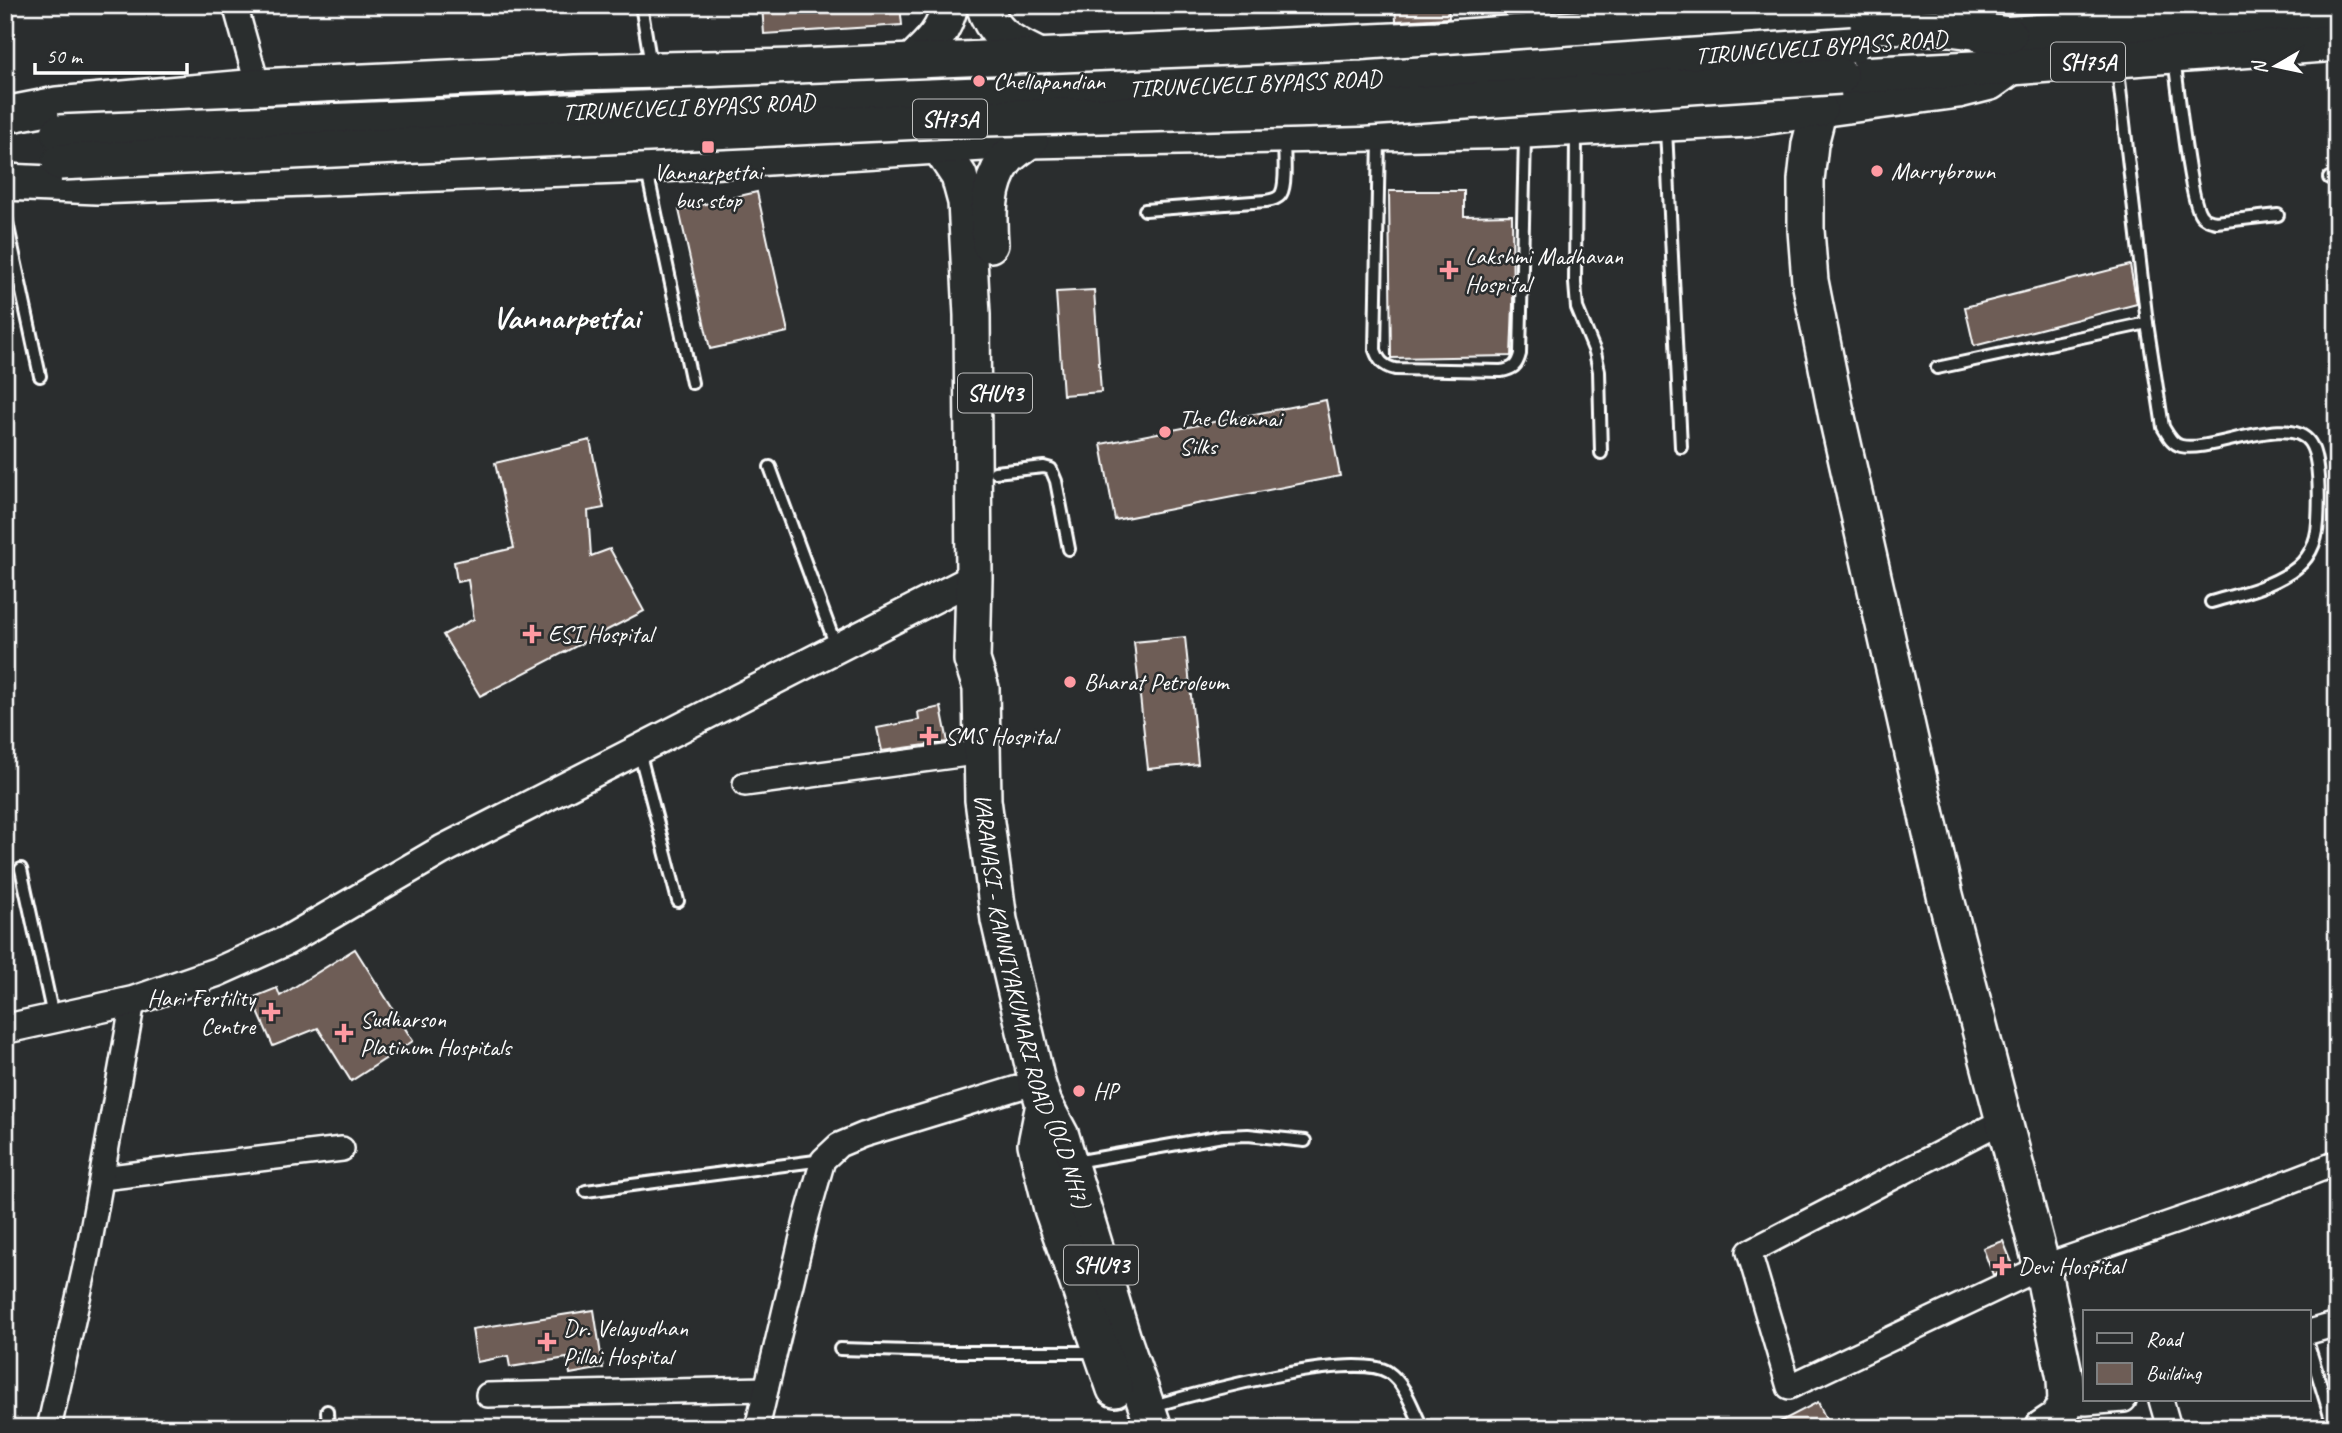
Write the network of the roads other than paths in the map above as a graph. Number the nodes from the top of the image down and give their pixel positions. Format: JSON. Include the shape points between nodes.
{"nodes":[{"id":1,"x":235,"y":5,"type":"edge"},
{"id":2,"x":641,"y":5,"type":"edge"},
{"id":3,"x":950,"y":5,"type":"edge"},
{"id":4,"x":984,"y":5,"type":"edge"},
{"id":5,"x":1777,"y":13,"type":"edge"},
{"id":6,"x":2333,"y":25,"type":"edge"},
{"id":7,"x":2010,"y":51,"type":"junction"},
{"id":8,"x":1118,"y":52,"type":"junction"},
{"id":9,"x":1036,"y":55,"type":"junction"},
{"id":10,"x":2174,"y":56,"type":"junction"},
{"id":11,"x":2117,"y":60,"type":"junction"},
{"id":12,"x":912,"y":62,"type":"junction"},
{"id":13,"x":793,"y":67,"type":"junction"},
{"id":14,"x":652,"y":71,"type":"junction"},
{"id":15,"x":258,"y":87,"type":"junction"},
{"id":16,"x":1819,"y":108,"type":"junction"},
{"id":17,"x":5,"y":115,"type":"edge"},
{"id":18,"x":1666,"y":123,"type":"junction"},
{"id":19,"x":1576,"y":127,"type":"junction"},
{"id":20,"x":1525,"y":130,"type":"junction"},
{"id":21,"x":1379,"y":134,"type":"junction"},
{"id":22,"x":5,"y":135,"type":"edge"},
{"id":23,"x":1284,"y":135,"type":"junction"},
{"id":24,"x":1129,"y":138,"type":"junction"},
{"id":25,"x":1030,"y":140,"type":"junction"},
{"id":26,"x":939,"y":146,"type":"junction"},
{"id":27,"x":59,"y":148,"type":"junction"},
{"id":28,"x":795,"y":156,"type":"junction"},
{"id":29,"x":5,"y":164,"type":"edge"},
{"id":30,"x":646,"y":165,"type":"junction"},
{"id":31,"x":5,"y":182,"type":"edge"},
{"id":32,"x":1145,"y":210,"type":"dead end"},
{"id":33,"x":5,"y":213,"type":"edge"},
{"id":34,"x":2278,"y":215,"type":"dead end"},
{"id":35,"x":2147,"y":323,"type":"junction"},
{"id":36,"x":1937,"y":368,"type":"dead end"},
{"id":37,"x":40,"y":376,"type":"dead end"},
{"id":38,"x":692,"y":383,"type":"dead end"},
{"id":39,"x":1681,"y":447,"type":"dead end"},
{"id":40,"x":1601,"y":453,"type":"dead end"},
{"id":41,"x":770,"y":467,"type":"dead end"},
{"id":42,"x":995,"y":472,"type":"junction"},
{"id":43,"x":1069,"y":549,"type":"dead end"},
{"id":44,"x":974,"y":578,"type":"junction"},
{"id":45,"x":2211,"y":602,"type":"dead end"},
{"id":46,"x":837,"y":648,"type":"junction"},
{"id":47,"x":981,"y":688,"type":"junction"},
{"id":48,"x":638,"y":748,"type":"junction"},
{"id":49,"x":982,"y":751,"type":"junction"},
{"id":50,"x":745,"y":784,"type":"dead end"},
{"id":51,"x":21,"y":869,"type":"dead end"},
{"id":52,"x":678,"y":901,"type":"dead end"},
{"id":53,"x":133,"y":1001,"type":"junction"},
{"id":54,"x":54,"y":1019,"type":"junction"},
{"id":55,"x":5,"y":1029,"type":"edge"},
{"id":56,"x":1040,"y":1093,"type":"junction"},
{"id":57,"x":2004,"y":1120,"type":"junction"},
{"id":58,"x":1305,"y":1141,"type":"dead end"},
{"id":59,"x":342,"y":1149,"type":"dead end"},
{"id":60,"x":823,"y":1160,"type":"junction"},
{"id":61,"x":1069,"y":1163,"type":"junction"},
{"id":62,"x":2337,"y":1163,"type":"edge"},
{"id":63,"x":102,"y":1178,"type":"junction"},
{"id":64,"x":586,"y":1191,"type":"dead end"},
{"id":65,"x":2042,"y":1267,"type":"junction"},
{"id":66,"x":2337,"y":1324,"type":"edge"},
{"id":67,"x":2310,"y":1332,"type":"edge"},
{"id":68,"x":840,"y":1349,"type":"dead end"},
{"id":69,"x":2310,"y":1350,"type":"edge"},
{"id":70,"x":1102,"y":1352,"type":"junction"},
{"id":71,"x":766,"y":1389,"type":"junction"},
{"id":72,"x":488,"y":1395,"type":"dead end"},
{"id":73,"x":2066,"y":1402,"type":"junction"},
{"id":74,"x":2105,"y":1402,"type":"edge"},
{"id":75,"x":2162,"y":1402,"type":"edge"},
{"id":76,"x":327,"y":1411,"type":"dead end"},
{"id":77,"x":1143,"y":1421,"type":"edge"},
{"id":78,"x":1419,"y":1421,"type":"dead end"},
{"id":79,"x":49,"y":1428,"type":"edge"},
{"id":80,"x":328,"y":1428,"type":"edge"},
{"id":81,"x":757,"y":1428,"type":"edge"},
{"id":82,"x":2043,"y":1428,"type":"edge"},
{"id":83,"x":2169,"y":1428,"type":"edge"},
{"id":84,"x":2333,"y":1428,"type":"edge"}],
"edges":[{"from":1,"to":15,"type":"street"},
{"from":2,"to":14,"type":"lane"},
{"from":3,"to":12,"type":"main road","via":[[946,23]]},
{"from":4,"to":9,"type":"main road","via":[[995,30]]},
{"from":5,"to":7,"type":"main road","via":[[1950,28]]},
{"from":5,"to":8,"type":"main road","via":[[1437,39]]},
{"from":6,"to":7,"type":"main road","name":"TIRUNELVELI BYPASS ROAD","number":"SH75A"},
{"from":6,"to":10,"type":"main road","name":"TIRUNELVELI BYPASS ROAD","number":"SH75A"},
{"from":7,"to":11,"type":"main road","name":"TIRUNELVELI BYPASS ROAD","number":"SH75A"},
{"from":7,"to":16,"type":"main road","via":[[1990,82]]},
{"from":7,"to":27,"type":"main road","name":"TIRUNELVELI BYPASS ROAD","number":"SH75A","bridge":true,"via":[[1846,61],[1361,108]]},
{"from":8,"to":9,"type":"main road"},
{"from":8,"to":24,"type":"main road","via":[[1149,64],[1158,76],[1160,120]]},
{"from":9,"to":12,"type":"main road"},
{"from":10,"to":11,"type":"main road","name":"TIRUNELVELI BYPASS ROAD","number":"SH75A"},
{"from":10,"to":34,"type":"lane","via":[[2192,184],[2201,215],[2216,222]]},
{"from":11,"to":35,"type":"lane"},
{"from":12,"to":13,"type":"main road"},
{"from":13,"to":14,"type":"main road"},
{"from":13,"to":28,"type":"main road","via":[[767,83],[766,112],[768,141],[777,151]]},
{"from":14,"to":15,"type":"main road"},
{"from":15,"to":17,"type":"main road","via":[[70,104]]},
{"from":16,"to":18,"type":"main road","via":[[1748,119]]},
{"from":16,"to":57,"type":"main road","via":[[1806,180],[1810,281],[1944,895]]},
{"from":18,"to":19,"type":"main road"},
{"from":18,"to":39,"type":"lane"},
{"from":19,"to":20,"type":"main road"},
{"from":19,"to":40,"type":"lane","via":[[1576,296],[1599,371]]},
{"from":20,"to":21,"type":"main road"},
{"from":20,"to":21,"type":"lane","via":[[1520,354],[1518,364],[1501,372],[1395,369],[1379,360],[1375,350]]},
{"from":21,"to":23,"type":"main road"},
{"from":22,"to":27,"type":"main road","name":"TIRUNELVELI BYPASS ROAD","number":"SH75A"},
{"from":23,"to":24,"type":"main road"},
{"from":23,"to":32,"type":"lane","via":[[1282,193],[1276,198]]},
{"from":24,"to":25,"type":"main road"},
{"from":25,"to":26,"type":"main road"},
{"from":25,"to":42,"type":"main road","name":"VARANASI - KANNIYAKUMARI ROAD (OLD NH7)","number":"SHU93","via":[[1005,160],[989,203]]},
{"from":26,"to":28,"type":"main road"},
{"from":26,"to":44,"type":"main road","name":"VARANASI - KANNIYAKUMARI ROAD (OLD NH7)","number":"SHU93","via":[[959,176],[966,202],[972,315]]},
{"from":27,"to":29,"type":"main road","name":"TIRUNELVELI BYPASS ROAD","number":"SH75A"},
{"from":28,"to":30,"type":"main road"},
{"from":30,"to":31,"type":"main road","via":[[97,186]]},
{"from":30,"to":38,"type":"lane"},
{"from":33,"to":37,"type":"lane"},
{"from":35,"to":36,"type":"lane"},
{"from":35,"to":45,"type":"lane","via":[[2163,428],[2171,440],[2180,446],[2198,446],[2289,432],[2311,444],[2316,461],[2317,536],[2310,554],[2293,571],[2268,585]]},
{"from":41,"to":46,"type":"lane"},
{"from":42,"to":43,"type":"lane","via":[[1051,469]]},
{"from":42,"to":47,"type":"main road","name":"VARANASI - KANNIYAKUMARI ROAD (OLD NH7)","number":"SHU93","via":[[990,662]]},
{"from":44,"to":46,"type":"street"},
{"from":44,"to":47,"type":"main road","name":"VARANASI - KANNIYAKUMARI ROAD (OLD NH7)","number":"SHU93","via":[[972,660]]},
{"from":46,"to":48,"type":"street"},
{"from":47,"to":49,"type":"main road","name":"VARANASI - KANNIYAKUMARI ROAD (OLD NH7)","number":"SHU93"},
{"from":48,"to":52,"type":"lane"},
{"from":48,"to":53,"type":"street","via":[[442,850],[286,942]]},
{"from":49,"to":50,"type":"street"},
{"from":49,"to":56,"type":"main road","name":"VARANASI - KANNIYAKUMARI ROAD (OLD NH7)","number":"SHU93","via":[[983,800],[999,920]]},
{"from":51,"to":54,"type":"lane"},
{"from":53,"to":54,"type":"street"},
{"from":53,"to":63,"type":"street"},
{"from":54,"to":55,"type":"street"},
{"from":56,"to":60,"type":"street","via":[[863,1135],[839,1145]]},
{"from":56,"to":61,"type":"main road","name":"VARANASI - KANNIYAKUMARI ROAD (OLD NH7)","number":"SHU93"},
{"from":56,"to":70,"type":"main road","name":"VARANASI - KANNIYAKUMARI ROAD (OLD NH7)","number":"SHU93","via":[[1036,1144],[1052,1209]]},
{"from":57,"to":65,"type":"main road"},
{"from":57,"to":65,"type":"street","via":[[1749,1252],[1789,1387]]},
{"from":58,"to":61,"type":"lane","via":[[1223,1136]]},
{"from":59,"to":63,"type":"street"},
{"from":60,"to":64,"type":"lane"},
{"from":60,"to":71,"type":"street"},
{"from":61,"to":77,"type":"main road","name":"VARANASI - KANNIYAKUMARI ROAD (OLD NH7)","number":"SHU93"},
{"from":62,"to":65,"type":"street"},
{"from":63,"to":79,"type":"street"},
{"from":65,"to":73,"type":"main road"},
{"from":66,"to":67,"type":"street"},
{"from":68,"to":70,"type":"lane"},
{"from":69,"to":84,"type":"lane"},
{"from":70,"to":77,"type":"main road","name":"VARANASI - KANNIYAKUMARI ROAD (OLD NH7)","number":"SHU93"},
{"from":71,"to":72,"type":"street"},
{"from":71,"to":81,"type":"street"},
{"from":73,"to":74,"type":"street"},
{"from":73,"to":82,"type":"main road","via":[[2058,1418]]},
{"from":75,"to":83,"type":"street"},
{"from":76,"to":80,"type":"lane"},
{"from":77,"to":78,"type":"lane","via":[[1217,1388],[1331,1367],[1365,1366],[1387,1371],[1396,1380]]}]}
